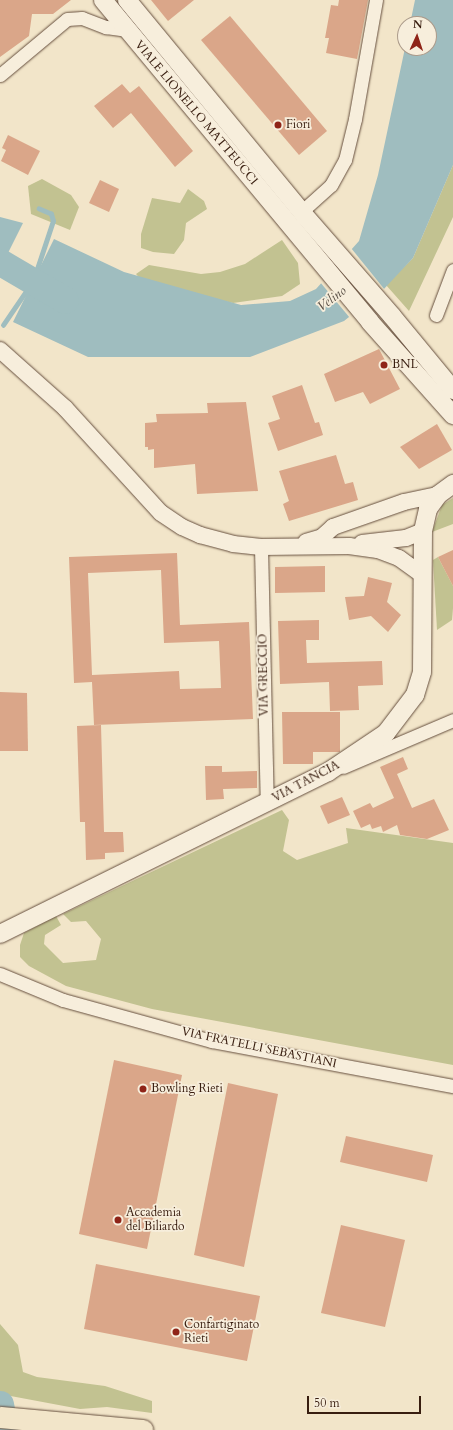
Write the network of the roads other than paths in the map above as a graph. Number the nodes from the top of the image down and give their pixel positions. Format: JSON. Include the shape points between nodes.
{"nodes":[{"id":1,"x":102,"y":0,"type":"edge"},
{"id":2,"x":127,"y":0,"type":"edge"},
{"id":3,"x":376,"y":0,"type":"edge"},
{"id":4,"x":128,"y":30,"type":"junction"},
{"id":5,"x":170,"y":53,"type":"junction"},
{"id":6,"x":156,"y":65,"type":"junction"},
{"id":7,"x":0,"y":75,"type":"edge"},
{"id":8,"x":303,"y":213,"type":"junction"},
{"id":9,"x":453,"y":270,"type":"edge"},
{"id":10,"x":436,"y":315,"type":"dead end"},
{"id":11,"x":0,"y":350,"type":"edge"},
{"id":12,"x":453,"y":390,"type":"edge"},
{"id":13,"x":453,"y":415,"type":"edge"},
{"id":14,"x":453,"y":484,"type":"edge"},
{"id":15,"x":445,"y":493,"type":"edge"},
{"id":16,"x":423,"y":531,"type":"junction"},
{"id":17,"x":260,"y":546,"type":"junction"},
{"id":18,"x":349,"y":546,"type":"junction"},
{"id":19,"x":293,"y":547,"type":"junction"},
{"id":20,"x":421,"y":574,"type":"junction"},
{"id":21,"x":453,"y":720,"type":"edge"},
{"id":22,"x":328,"y":772,"type":"junction"},
{"id":23,"x":267,"y":803,"type":"junction"},
{"id":24,"x":0,"y":934,"type":"edge"},
{"id":25,"x":0,"y":974,"type":"edge"},
{"id":26,"x":453,"y":1086,"type":"edge"},
{"id":27,"x":0,"y":1417,"type":"edge"},
{"id":28,"x":142,"y":1430,"type":"edge"}],
"edges":[{"from":1,"to":4,"type":"main road","name":"VIALE LIONELLO MATTEUCCI"},
{"from":2,"to":5,"type":"main road","name":"VIALE LIONELLO MATTEUCCI"},
{"from":3,"to":8,"type":"street","via":[[355,119],[345,160],[331,185]]},
{"from":4,"to":6,"type":"main road","name":"VIALE LIONELLO MATTEUCCI"},
{"from":4,"to":7,"type":"street","via":[[106,27],[82,18],[67,19]]},
{"from":5,"to":6,"type":"street"},
{"from":5,"to":8,"type":"main road","name":"VIALE LIONELLO MATTEUCCI"},
{"from":6,"to":13,"type":"main road","name":"VIALE LIONELLO MATTEUCCI","via":[[380,333]]},
{"from":8,"to":12,"type":"main road","name":"VIALE LIONELLO MATTEUCCI"},
{"from":9,"to":10,"type":"street"},
{"from":11,"to":17,"type":"street","via":[[65,408],[161,513],[200,536],[233,544]]},
{"from":14,"to":15,"type":"main road","name":"VIA TANCIA"},
{"from":15,"to":16,"type":"main road","name":"VIA TANCIA","via":[[428,508]]},
{"from":15,"to":19,"type":"street","via":[[404,502],[333,527],[322,536]]},
{"from":16,"to":18,"type":"street","via":[[406,538]]},
{"from":16,"to":20,"type":"main road","name":"VIA TANCIA"},
{"from":17,"to":19,"type":"street"},
{"from":17,"to":23,"type":"street","name":"VIA GRECCIO"},
{"from":18,"to":19,"type":"street"},
{"from":18,"to":20,"type":"street","via":[[378,550],[399,558]]},
{"from":20,"to":22,"type":"main road","name":"VIA TANCIA","via":[[424,652],[422,672],[415,695],[386,733]]},
{"from":21,"to":22,"type":"street","via":[[362,761]]},
{"from":22,"to":23,"type":"main road","name":"VIA TANCIA"},
{"from":23,"to":24,"type":"main road","name":"VIA TANCIA"},
{"from":25,"to":26,"type":"street","name":"VIA FRATELLI SEBASTIANI","via":[[62,1000],[212,1041]]},
{"from":27,"to":28,"type":"highway"}]}
